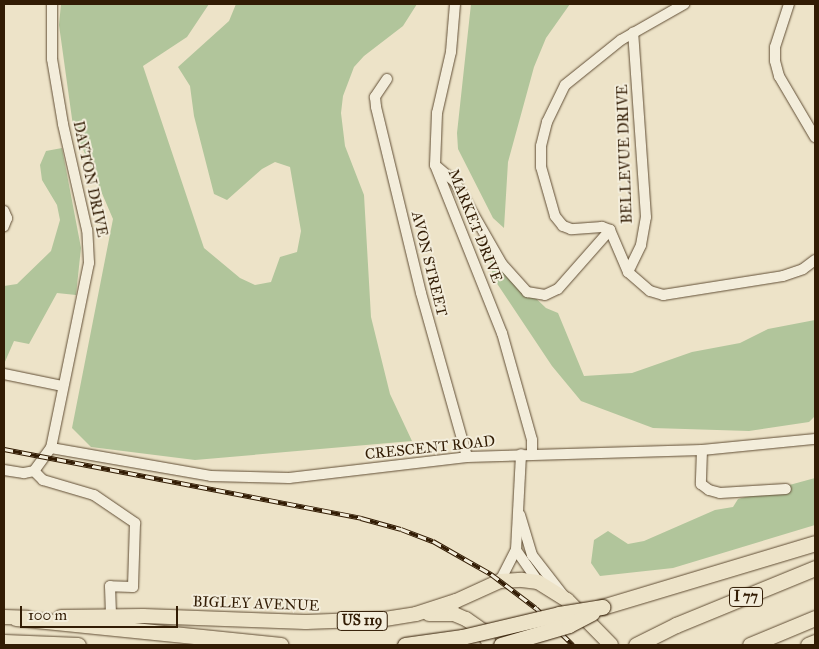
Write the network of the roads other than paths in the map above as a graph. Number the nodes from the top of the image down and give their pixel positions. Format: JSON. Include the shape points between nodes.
{"nodes":[{"id":1,"x":52,"y":4,"type":"edge"},
{"id":2,"x":455,"y":4,"type":"edge"},
{"id":3,"x":684,"y":4,"type":"edge"},
{"id":4,"x":790,"y":4,"type":"edge"},
{"id":5,"x":633,"y":32,"type":"junction"},
{"id":6,"x":387,"y":79,"type":"dead end"},
{"id":7,"x":815,"y":137,"type":"edge"},
{"id":8,"x":435,"y":165,"type":"junction"},
{"id":9,"x":4,"y":211,"type":"edge"},
{"id":10,"x":4,"y":226,"type":"edge"},
{"id":11,"x":610,"y":230,"type":"junction"},
{"id":12,"x":815,"y":260,"type":"edge"},
{"id":13,"x":628,"y":272,"type":"junction"},
{"id":14,"x":4,"y":374,"type":"edge"},
{"id":15,"x":62,"y":386,"type":"junction"},
{"id":16,"x":815,"y":439,"type":"edge"},
{"id":17,"x":51,"y":448,"type":"junction"},
{"id":18,"x":702,"y":450,"type":"junction"},
{"id":19,"x":527,"y":454,"type":"junction"},
{"id":20,"x":467,"y":457,"type":"junction"},
{"id":21,"x":4,"y":470,"type":"edge"},
{"id":22,"x":34,"y":471,"type":"junction"},
{"id":23,"x":786,"y":489,"type":"dead end"},
{"id":24,"x":520,"y":514,"type":"junction"},
{"id":25,"x":815,"y":543,"type":"edge"},
{"id":26,"x":516,"y":550,"type":"junction"},
{"id":27,"x":815,"y":568,"type":"edge"},
{"id":28,"x":500,"y":581,"type":"junction"},
{"id":29,"x":538,"y":582,"type":"junction"},
{"id":30,"x":567,"y":600,"type":"junction"},
{"id":31,"x":602,"y":607,"type":"junction"},
{"id":32,"x":416,"y":614,"type":"junction"},
{"id":33,"x":111,"y":616,"type":"junction"},
{"id":34,"x":10,"y":617,"type":"edge"},
{"id":35,"x":815,"y":618,"type":"edge"},
{"id":36,"x":4,"y":642,"type":"edge"},
{"id":37,"x":815,"y":642,"type":"edge"},
{"id":38,"x":78,"y":645,"type":"edge"},
{"id":39,"x":281,"y":645,"type":"edge"},
{"id":40,"x":404,"y":645,"type":"edge"},
{"id":41,"x":490,"y":645,"type":"edge"},
{"id":42,"x":501,"y":645,"type":"edge"},
{"id":43,"x":611,"y":645,"type":"edge"},
{"id":44,"x":636,"y":645,"type":"edge"},
{"id":45,"x":750,"y":645,"type":"edge"},
{"id":46,"x":808,"y":645,"type":"edge"}],
"edges":[{"from":1,"to":15,"type":"street","name":"DAYTON DRIVE","via":[[52,59],[89,248],[89,263]]},
{"from":2,"to":8,"type":"street","name":"MARKET DRIVE","via":[[451,52],[436,113]]},
{"from":3,"to":5,"type":"street"},
{"from":4,"to":7,"type":"street","via":[[776,47],[775,61],[779,76]]},
{"from":5,"to":11,"type":"street","via":[[565,85],[547,122],[541,146],[541,167],[548,196],[563,226]]},
{"from":5,"to":13,"type":"street","name":"BELLEVUE DRIVE","via":[[646,217],[640,244]]},
{"from":6,"to":20,"type":"street","name":"AVON STREET","via":[[376,97],[376,107],[418,283]]},
{"from":8,"to":11,"type":"street","via":[[455,182],[502,264],[527,292],[545,294],[558,289]]},
{"from":8,"to":19,"type":"street","name":"MARKET DRIVE","via":[[502,333],[532,440]]},
{"from":9,"to":10,"type":"street","via":[[7,218]]},
{"from":11,"to":13,"type":"street"},
{"from":12,"to":13,"type":"street","via":[[803,269],[783,276],[664,295],[650,291]]},
{"from":14,"to":15,"type":"street"},
{"from":15,"to":17,"type":"street","name":"DAYTON DRIVE"},
{"from":16,"to":18,"type":"street","name":"CRESCENT ROAD"},
{"from":17,"to":20,"type":"street","name":"CRESCENT ROAD","via":[[210,476],[245,478],[325,476]]},
{"from":17,"to":22,"type":"street","name":"DAYTON DRIVE"},
{"from":18,"to":19,"type":"street","name":"CRESCENT ROAD"},
{"from":18,"to":23,"type":"street","via":[[701,484],[709,490],[720,493]]},
{"from":19,"to":20,"type":"street","name":"CRESCENT ROAD"},
{"from":19,"to":24,"type":"street","name":"MARKET DRIVE"},
{"from":21,"to":22,"type":"street"},
{"from":22,"to":33,"type":"street","via":[[43,480],[94,495],[135,523],[133,587],[110,586]]},
{"from":24,"to":26,"type":"street"},
{"from":24,"to":30,"type":"street","via":[[532,555]]},
{"from":25,"to":31,"type":"highway"},
{"from":26,"to":28,"type":"street"},
{"from":26,"to":29,"type":"street"},
{"from":27,"to":44,"type":"highway","number":"I 77","via":[[676,625]]},
{"from":28,"to":29,"type":"main road","name":"BIGLEY AVENUE","number":"US 119"},
{"from":28,"to":32,"type":"main road","name":"BIGLEY AVENUE","number":"US 119"},
{"from":29,"to":30,"type":"main road"},
{"from":30,"to":43,"type":"main road"},
{"from":31,"to":40,"type":"highway","bridge":true,"via":[[462,637]]},
{"from":31,"to":42,"type":"highway","bridge":true,"via":[[569,625]]},
{"from":32,"to":33,"type":"main road","name":"BIGLEY AVENUE","number":"US 119","via":[[385,619],[306,622]]},
{"from":32,"to":41,"type":"main road","via":[[454,614],[466,619],[483,631]]},
{"from":33,"to":34,"type":"main road","name":"BIGLEY AVENUE","number":"US 119"},
{"from":34,"to":39,"type":"highway"},
{"from":35,"to":45,"type":"highway"},
{"from":36,"to":38,"type":"highway"},
{"from":37,"to":46,"type":"highway"}]}
